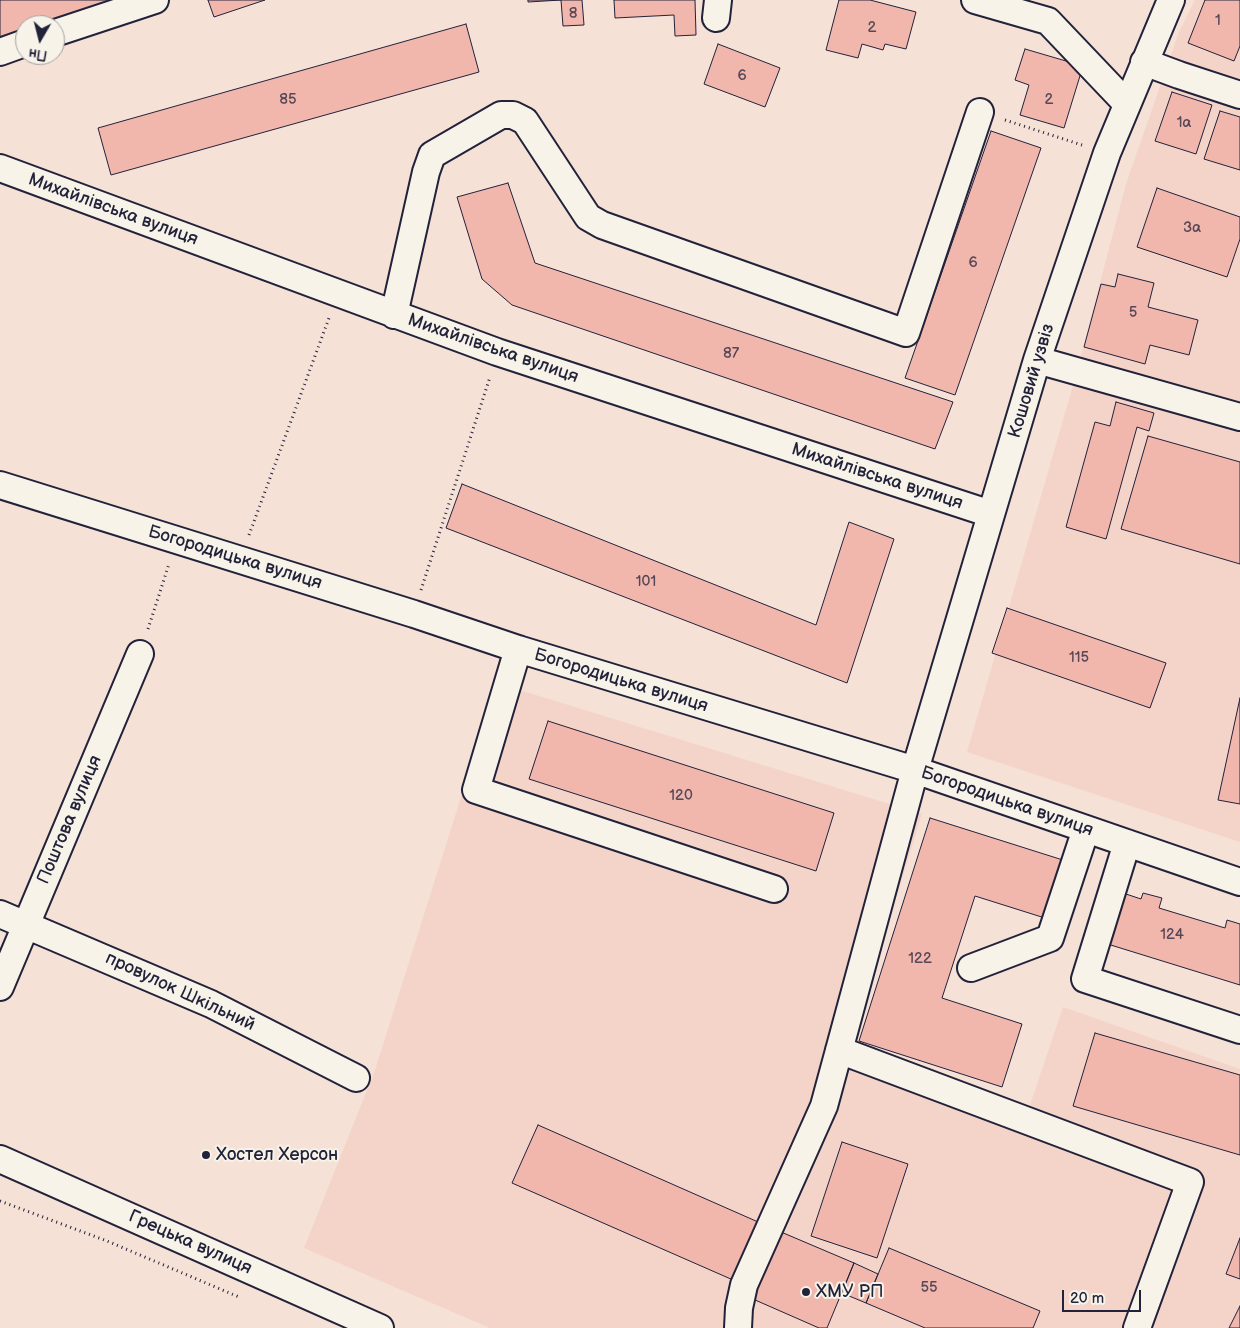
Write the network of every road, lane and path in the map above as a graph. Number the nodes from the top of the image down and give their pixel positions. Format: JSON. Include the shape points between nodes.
{"nodes":[{"id":1,"x":155,"y":0,"type":"edge"},
{"id":2,"x":975,"y":0,"type":"edge"},
{"id":3,"x":1170,"y":0,"type":"edge"},
{"id":4,"x":65,"y":30,"type":"edge"},
{"id":5,"x":15,"y":47,"type":"edge"},
{"id":6,"x":0,"y":52,"type":"edge"},
{"id":7,"x":1144,"y":62,"type":"junction"},
{"id":8,"x":1240,"y":95,"type":"edge"},
{"id":9,"x":1127,"y":104,"type":"junction"},
{"id":10,"x":980,"y":112,"type":"joint"},
{"id":11,"x":1107,"y":153,"type":"junction"},
{"id":12,"x":0,"y":168,"type":"edge"},
{"id":13,"x":338,"y":294,"type":"junction"},
{"id":14,"x":394,"y":314,"type":"junction"},
{"id":15,"x":498,"y":352,"type":"junction"},
{"id":16,"x":1037,"y":360,"type":"junction"},
{"id":17,"x":1240,"y":417,"type":"edge"},
{"id":18,"x":0,"y":485,"type":"edge"},
{"id":19,"x":991,"y":514,"type":"junction"},
{"id":20,"x":176,"y":540,"type":"junction"},
{"id":21,"x":240,"y":560,"type":"junction"},
{"id":22,"x":414,"y":614,"type":"junction"},
{"id":23,"x":518,"y":649,"type":"junction"},
{"id":24,"x":140,"y":654,"type":"joint"},
{"id":25,"x":915,"y":770,"type":"junction"},
{"id":26,"x":1086,"y":829,"type":"junction"},
{"id":27,"x":1127,"y":843,"type":"junction"},
{"id":28,"x":1240,"y":882,"type":"edge"},
{"id":29,"x":774,"y":890,"type":"dead end"},
{"id":30,"x":0,"y":914,"type":"edge"},
{"id":31,"x":26,"y":924,"type":"junction"},
{"id":32,"x":971,"y":968,"type":"dead end"},
{"id":33,"x":0,"y":986,"type":"edge"},
{"id":34,"x":1240,"y":1030,"type":"edge"},
{"id":35,"x":839,"y":1050,"type":"junction"},
{"id":36,"x":356,"y":1078,"type":"dead end"},
{"id":37,"x":0,"y":1159,"type":"edge"},
{"id":38,"x":0,"y":1201,"type":"edge"},
{"id":39,"x":242,"y":1298,"type":"dead end"},
{"id":40,"x":380,"y":1328,"type":"edge"},
{"id":41,"x":738,"y":1328,"type":"edge"},
{"id":42,"x":1137,"y":1328,"type":"edge"}],
"edges":[{"from":1,"to":4,"type":"street"},
{"from":2,"to":9,"type":"street","via":[[1048,21]]},
{"from":3,"to":7,"type":"street","name":"Кошовий узвіз"},
{"from":5,"to":6,"type":"street"},
{"from":7,"to":8,"type":"street"},
{"from":7,"to":9,"type":"street","name":"Кошовий узвіз"},
{"from":9,"to":11,"type":"street","name":"Кошовий узвіз"},
{"from":10,"to":11,"type":"path"},
{"from":10,"to":14,"type":"street","via":[[906,333],[602,225],[588,217],[525,122],[513,115],[501,115],[432,155]]},
{"from":11,"to":16,"type":"street","name":"Кошовий узвіз"},
{"from":12,"to":13,"type":"street","name":"Михайлівська вулиця"},
{"from":13,"to":14,"type":"street","name":"Михайлівська вулиця"},
{"from":13,"to":21,"type":"path"},
{"from":14,"to":15,"type":"street","name":"Михайлівська вулиця"},
{"from":15,"to":19,"type":"street","name":"Михайлівська вулиця"},
{"from":15,"to":22,"type":"path"},
{"from":16,"to":17,"type":"street"},
{"from":16,"to":19,"type":"street","name":"Кошовий узвіз"},
{"from":18,"to":20,"type":"street","name":"Богородицька вулиця"},
{"from":19,"to":25,"type":"street","name":"Кошовий узвіз"},
{"from":20,"to":21,"type":"street","name":"Богородицька вулиця"},
{"from":20,"to":24,"type":"path"},
{"from":21,"to":22,"type":"street","name":"Богородицька вулиця"},
{"from":22,"to":23,"type":"street","name":"Богородицька вулиця"},
{"from":23,"to":25,"type":"street","name":"Богородицька вулиця"},
{"from":23,"to":29,"type":"street","via":[[476,790]]},
{"from":24,"to":31,"type":"street","name":"Поштова вулиця"},
{"from":25,"to":26,"type":"street","name":"Богородицька вулиця"},
{"from":25,"to":35,"type":"street","name":"Кошовий узвіз"},
{"from":26,"to":27,"type":"street","name":"Богородицька вулиця"},
{"from":26,"to":32,"type":"street","via":[[1050,938]]},
{"from":27,"to":28,"type":"street","name":"Богородицька вулиця"},
{"from":27,"to":34,"type":"street","via":[[1085,979]]},
{"from":30,"to":31,"type":"street","name":"провулок Шкільний"},
{"from":31,"to":33,"type":"street","name":"Поштова вулиця"},
{"from":31,"to":36,"type":"street","name":"провулок Шкільний","via":[[211,1004]]},
{"from":35,"to":41,"type":"street","name":"Кошовий узвіз","via":[[824,1106],[744,1285]]},
{"from":35,"to":42,"type":"street","via":[[1190,1182]]},
{"from":37,"to":40,"type":"street","name":"Грецька вулиця"},
{"from":38,"to":39,"type":"path","via":[[107,1241]]}]}
